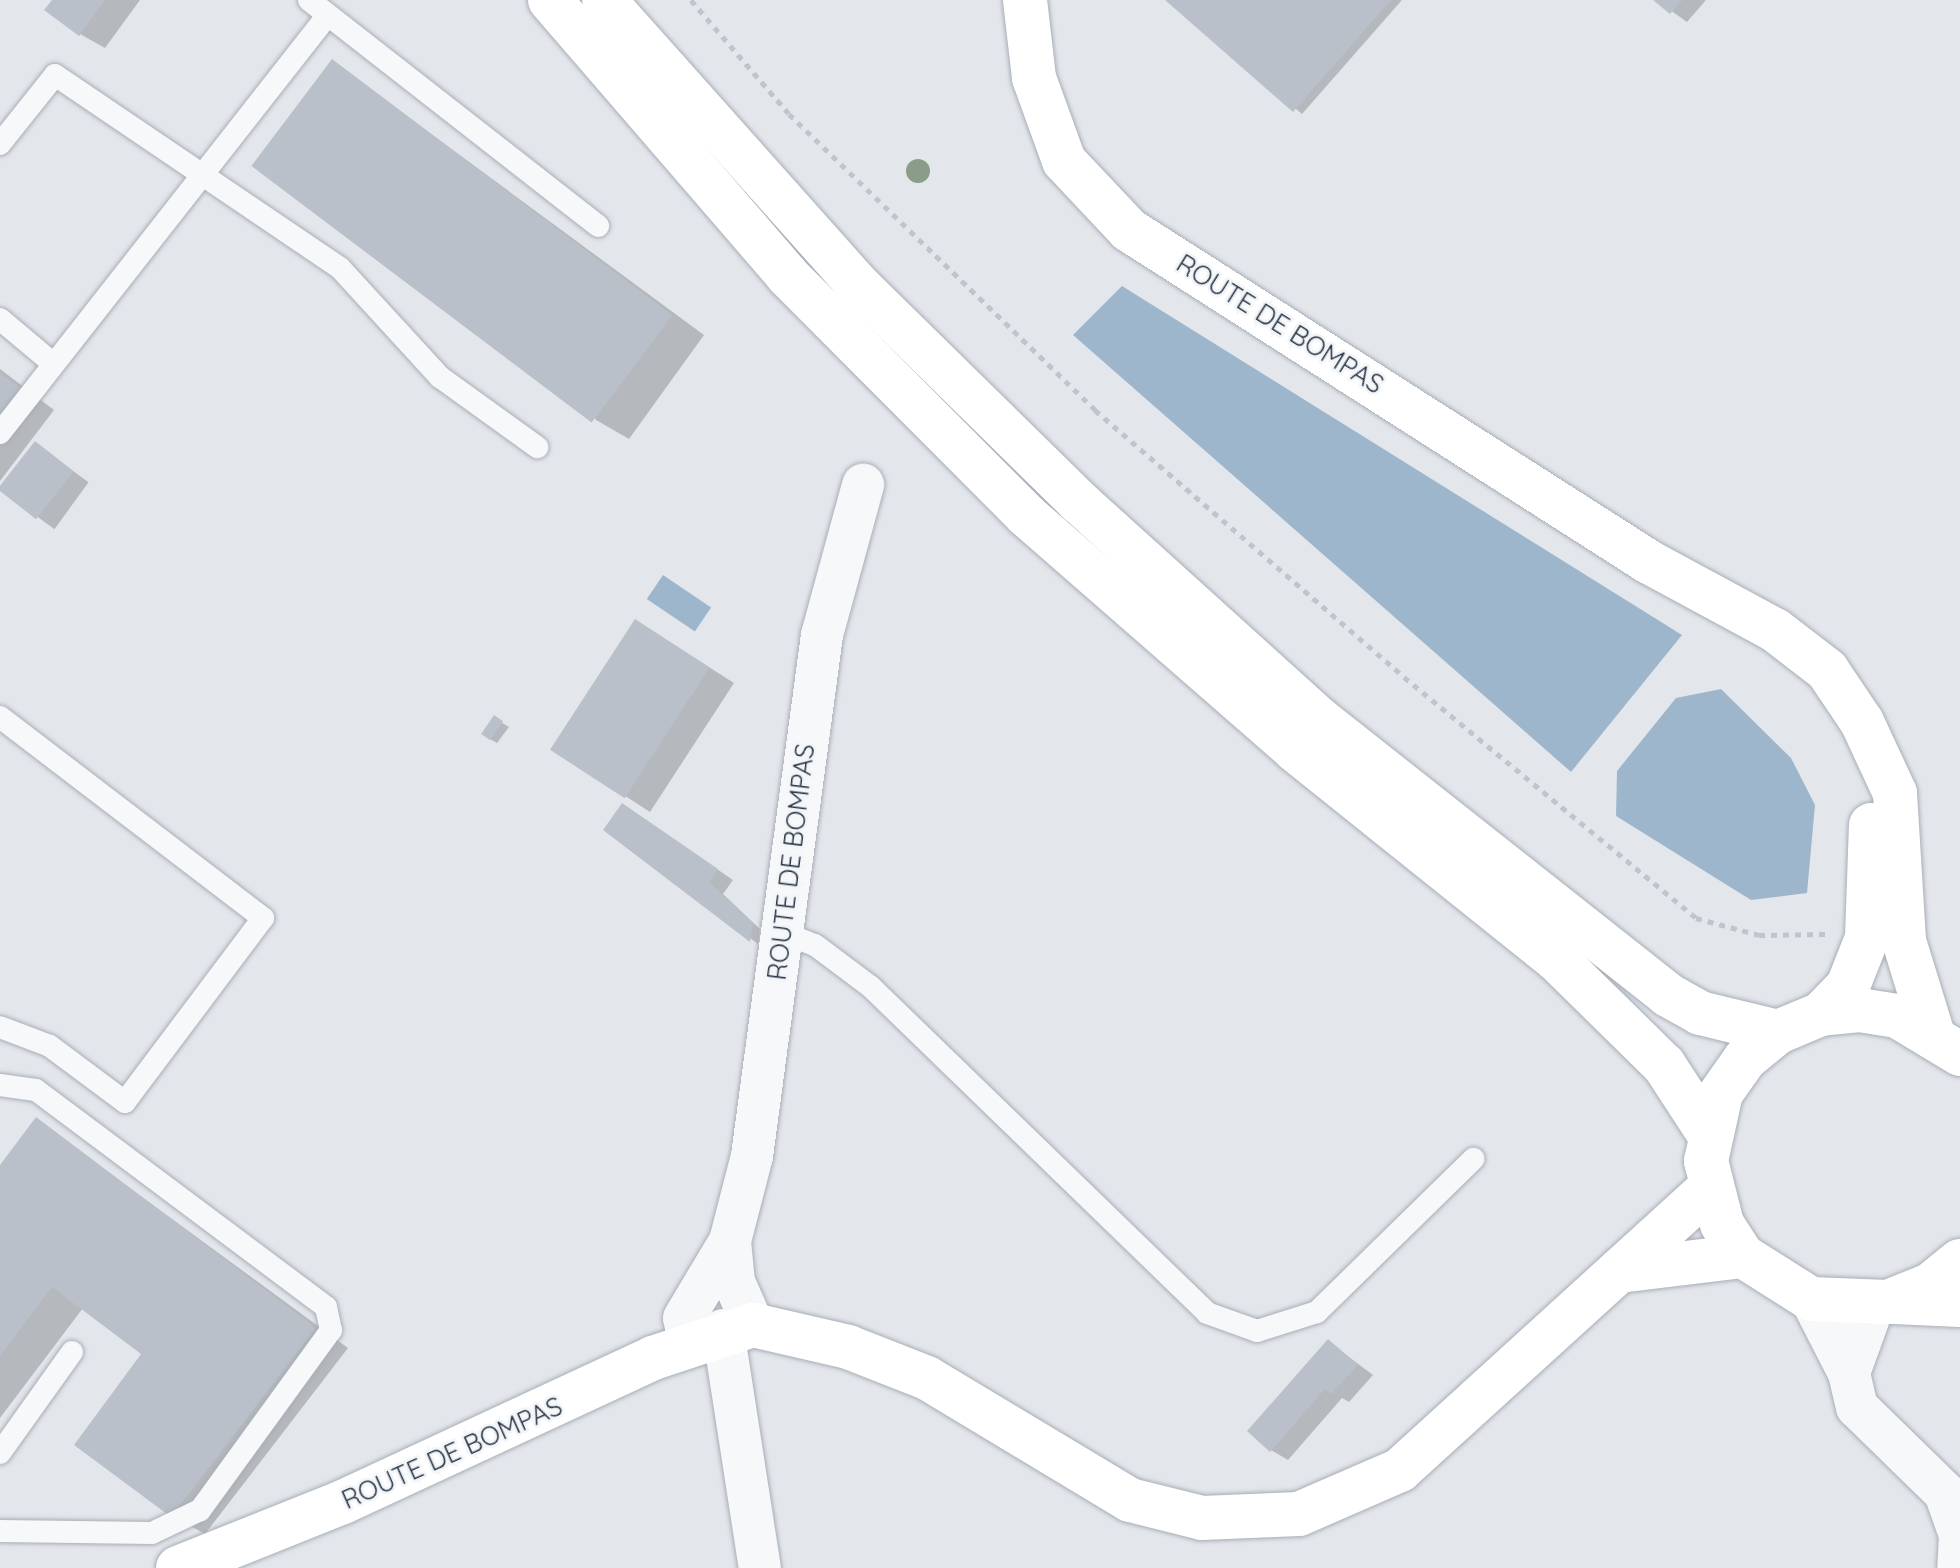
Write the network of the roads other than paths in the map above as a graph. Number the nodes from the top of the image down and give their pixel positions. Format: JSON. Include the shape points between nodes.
{"nodes":[{"id":1,"x":309,"y":0,"type":"edge"},
{"id":2,"x":550,"y":0,"type":"edge"},
{"id":3,"x":604,"y":0,"type":"edge"},
{"id":4,"x":1025,"y":0,"type":"edge"},
{"id":5,"x":327,"y":16,"type":"junction"},
{"id":6,"x":0,"y":144,"type":"edge"},
{"id":7,"x":202,"y":169,"type":"junction"},
{"id":8,"x":598,"y":226,"type":"dead end"},
{"id":9,"x":0,"y":319,"type":"edge"},
{"id":10,"x":51,"y":362,"type":"junction"},
{"id":11,"x":0,"y":433,"type":"edge"},
{"id":12,"x":537,"y":447,"type":"dead end"},
{"id":13,"x":863,"y":485,"type":"dead end"},
{"id":14,"x":1649,"y":562,"type":"junction"},
{"id":15,"x":0,"y":717,"type":"edge"},
{"id":16,"x":782,"y":932,"type":"junction"},
{"id":17,"x":1821,"y":1014,"type":"junction"},
{"id":18,"x":0,"y":1027,"type":"edge"},
{"id":19,"x":1778,"y":1032,"type":"junction"},
{"id":20,"x":1946,"y":1043,"type":"edge"},
{"id":21,"x":0,"y":1085,"type":"edge"},
{"id":22,"x":1709,"y":1134,"type":"junction"},
{"id":23,"x":1473,"y":1159,"type":"dead end"},
{"id":24,"x":1710,"y":1188,"type":"junction"},
{"id":25,"x":730,"y":1241,"type":"junction"},
{"id":26,"x":1743,"y":1256,"type":"junction"},
{"id":27,"x":1960,"y":1261,"type":"edge"},
{"id":28,"x":1619,"y":1271,"type":"junction"},
{"id":29,"x":1811,"y":1299,"type":"junction"},
{"id":30,"x":1881,"y":1303,"type":"junction"},
{"id":31,"x":1960,"y":1305,"type":"edge"},
{"id":32,"x":722,"y":1333,"type":"junction"},
{"id":33,"x":72,"y":1352,"type":"dead end"},
{"id":34,"x":1849,"y":1373,"type":"junction"},
{"id":35,"x":0,"y":1453,"type":"edge"},
{"id":36,"x":0,"y":1531,"type":"edge"},
{"id":37,"x":178,"y":1568,"type":"edge"},
{"id":38,"x":760,"y":1568,"type":"edge"},
{"id":39,"x":1958,"y":1568,"type":"edge"}],
"edges":[{"from":1,"to":5,"type":"lane"},
{"from":2,"to":22,"type":"main road","via":[[788,276],[1026,515],[1295,750],[1555,958],[1664,1065]]},
{"from":3,"to":19,"type":"main road","via":[[856,283],[1079,502],[1319,719],[1668,995],[1700,1013]]},
{"from":4,"to":14,"type":"main road","name":"ROUTE DE BOMPAS","via":[[1034,78],[1064,161],[1129,230]]},
{"from":5,"to":7,"type":"lane"},
{"from":5,"to":8,"type":"lane"},
{"from":6,"to":7,"type":"lane","via":[[55,75]]},
{"from":7,"to":10,"type":"lane"},
{"from":7,"to":12,"type":"lane","via":[[340,268],[440,377]]},
{"from":9,"to":10,"type":"lane"},
{"from":10,"to":11,"type":"lane"},
{"from":13,"to":16,"type":"street","name":"ROUTE DE BOMPAS","via":[[822,635]]},
{"from":14,"to":17,"type":"main road","name":"ROUTE DE BOMPAS","via":[[1755,646],[1842,740],[1867,798],[1875,861],[1867,938],[1848,986]]},
{"from":14,"to":20,"type":"main road","name":"ROUTE DE BOMPAS","via":[[1785,638],[1827,670],[1862,722],[1895,793],[1904,941]]},
{"from":15,"to":18,"type":"lane","via":[[263,918],[125,1102],[50,1046]]},
{"from":16,"to":23,"type":"lane","via":[[815,945],[871,987],[1207,1313],[1257,1331],[1317,1312]]},
{"from":16,"to":25,"type":"street","name":"ROUTE DE BOMPAS","via":[[752,1156]]},
{"from":17,"to":19,"type":"main road"},
{"from":17,"to":20,"type":"main road","via":[[1897,1016]]},
{"from":19,"to":22,"type":"main road","via":[[1745,1059],[1721,1093]]},
{"from":21,"to":36,"type":"lane","via":[[36,1090],[326,1307],[331,1330],[200,1510],[152,1533]]},
{"from":22,"to":24,"type":"main road"},
{"from":24,"to":26,"type":"main road"},
{"from":24,"to":28,"type":"main road"},
{"from":25,"to":32,"type":"street","via":[[734,1282]]},
{"from":25,"to":32,"type":"street","via":[[684,1318]]},
{"from":26,"to":28,"type":"main road"},
{"from":26,"to":29,"type":"main road"},
{"from":27,"to":30,"type":"main road","via":[[1930,1285]]},
{"from":28,"to":32,"type":"main road","via":[[1400,1470],[1299,1514],[1202,1518],[1130,1500],[927,1378],[848,1347]]},
{"from":29,"to":30,"type":"main road"},
{"from":29,"to":34,"type":"street"},
{"from":30,"to":31,"type":"main road"},
{"from":30,"to":34,"type":"street"},
{"from":32,"to":37,"type":"main road","name":"ROUTE DE BOMPAS","via":[[343,1502]]},
{"from":32,"to":38,"type":"street"},
{"from":33,"to":35,"type":"lane"},
{"from":34,"to":39,"type":"street","via":[[1857,1407],[1945,1493],[1960,1535]]}]}
